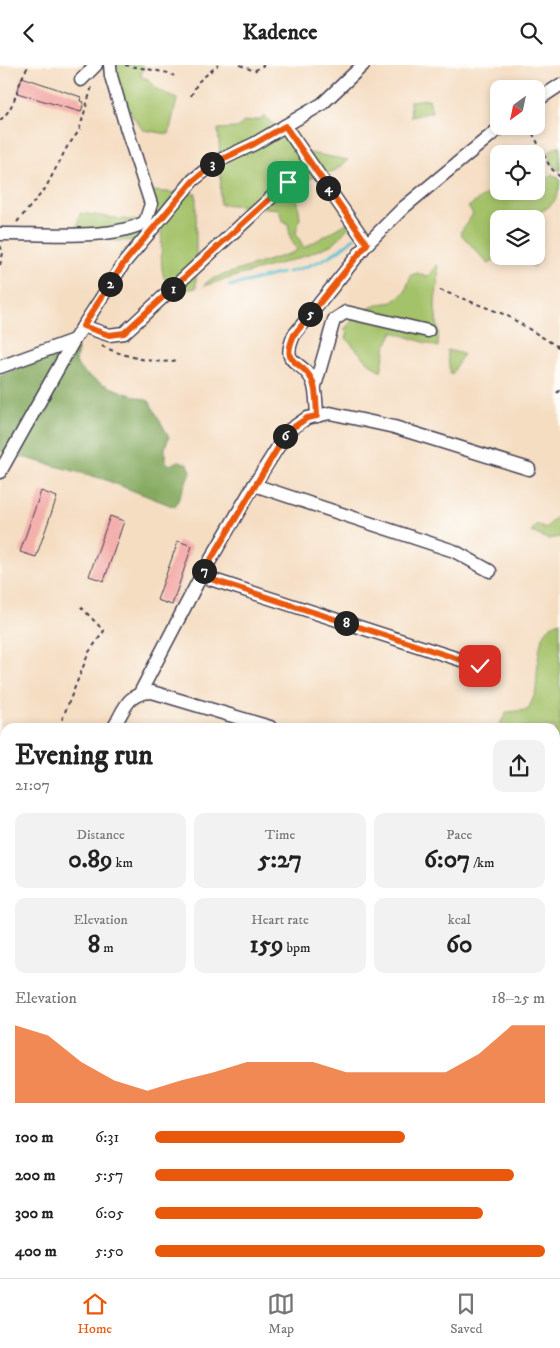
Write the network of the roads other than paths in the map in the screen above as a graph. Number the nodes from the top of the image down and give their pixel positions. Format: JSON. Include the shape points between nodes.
{"nodes":[{"id":1,"x":96,"y":65,"type":"edge"},
{"id":2,"x":110,"y":65,"type":"edge"},
{"id":3,"x":363,"y":65,"type":"edge"},
{"id":4,"x":87,"y":82,"type":"road end"},
{"id":5,"x":560,"y":85,"type":"edge"},
{"id":6,"x":545,"y":95,"type":"edge"},
{"id":7,"x":285,"y":126,"type":"junction"},
{"id":8,"x":491,"y":135,"type":"edge"},
{"id":9,"x":288,"y":182,"type":"dead end"},
{"id":10,"x":0,"y":234,"type":"edge"},
{"id":11,"x":367,"y":244,"type":"junction"},
{"id":12,"x":83,"y":326,"type":"junction"},
{"id":13,"x":428,"y":331,"type":"dead end"},
{"id":14,"x":74,"y":340,"type":"junction"},
{"id":15,"x":0,"y":367,"type":"edge"},
{"id":16,"x":315,"y":386,"type":"junction"},
{"id":17,"x":317,"y":416,"type":"junction"},
{"id":18,"x":529,"y":469,"type":"dead end"},
{"id":19,"x":0,"y":472,"type":"edge"},
{"id":20,"x":254,"y":485,"type":"junction"},
{"id":21,"x":490,"y":571,"type":"dead end"},
{"id":22,"x":201,"y":576,"type":"junction"},
{"id":23,"x":480,"y":666,"type":"dead end"},
{"id":24,"x":140,"y":693,"type":"junction"},
{"id":25,"x":116,"y":723,"type":"edge"},
{"id":26,"x":256,"y":723,"type":"edge"}],
"edges":[{"from":1,"to":4,"type":"street"},
{"from":2,"to":10,"type":"street","via":[[126,130],[151,204],[145,222],[137,227],[98,233]]},
{"from":3,"to":7,"type":"street","via":[[322,104]]},
{"from":5,"to":6,"type":"street"},
{"from":7,"to":11,"type":"street"},
{"from":7,"to":12,"type":"street","via":[[216,162],[193,181],[124,263]]},
{"from":8,"to":11,"type":"street","via":[[404,208]]},
{"from":9,"to":12,"type":"street","via":[[124,333],[109,335]]},
{"from":11,"to":16,"type":"street","via":[[294,335],[290,345],[288,354],[292,361],[311,377]]},
{"from":12,"to":14,"type":"street"},
{"from":13,"to":16,"type":"street","via":[[346,312],[339,315],[330,330]]},
{"from":14,"to":15,"type":"street"},
{"from":14,"to":19,"type":"street"},
{"from":16,"to":17,"type":"street"},
{"from":17,"to":18,"type":"street","via":[[330,413],[394,427]]},
{"from":17,"to":20,"type":"street","via":[[307,418],[288,431]]},
{"from":20,"to":21,"type":"street","via":[[454,551]]},
{"from":20,"to":22,"type":"street"},
{"from":22,"to":23,"type":"street"},
{"from":22,"to":24,"type":"street"},
{"from":24,"to":25,"type":"street","via":[[129,700]]},
{"from":24,"to":26,"type":"street","via":[[152,693]]}]}
